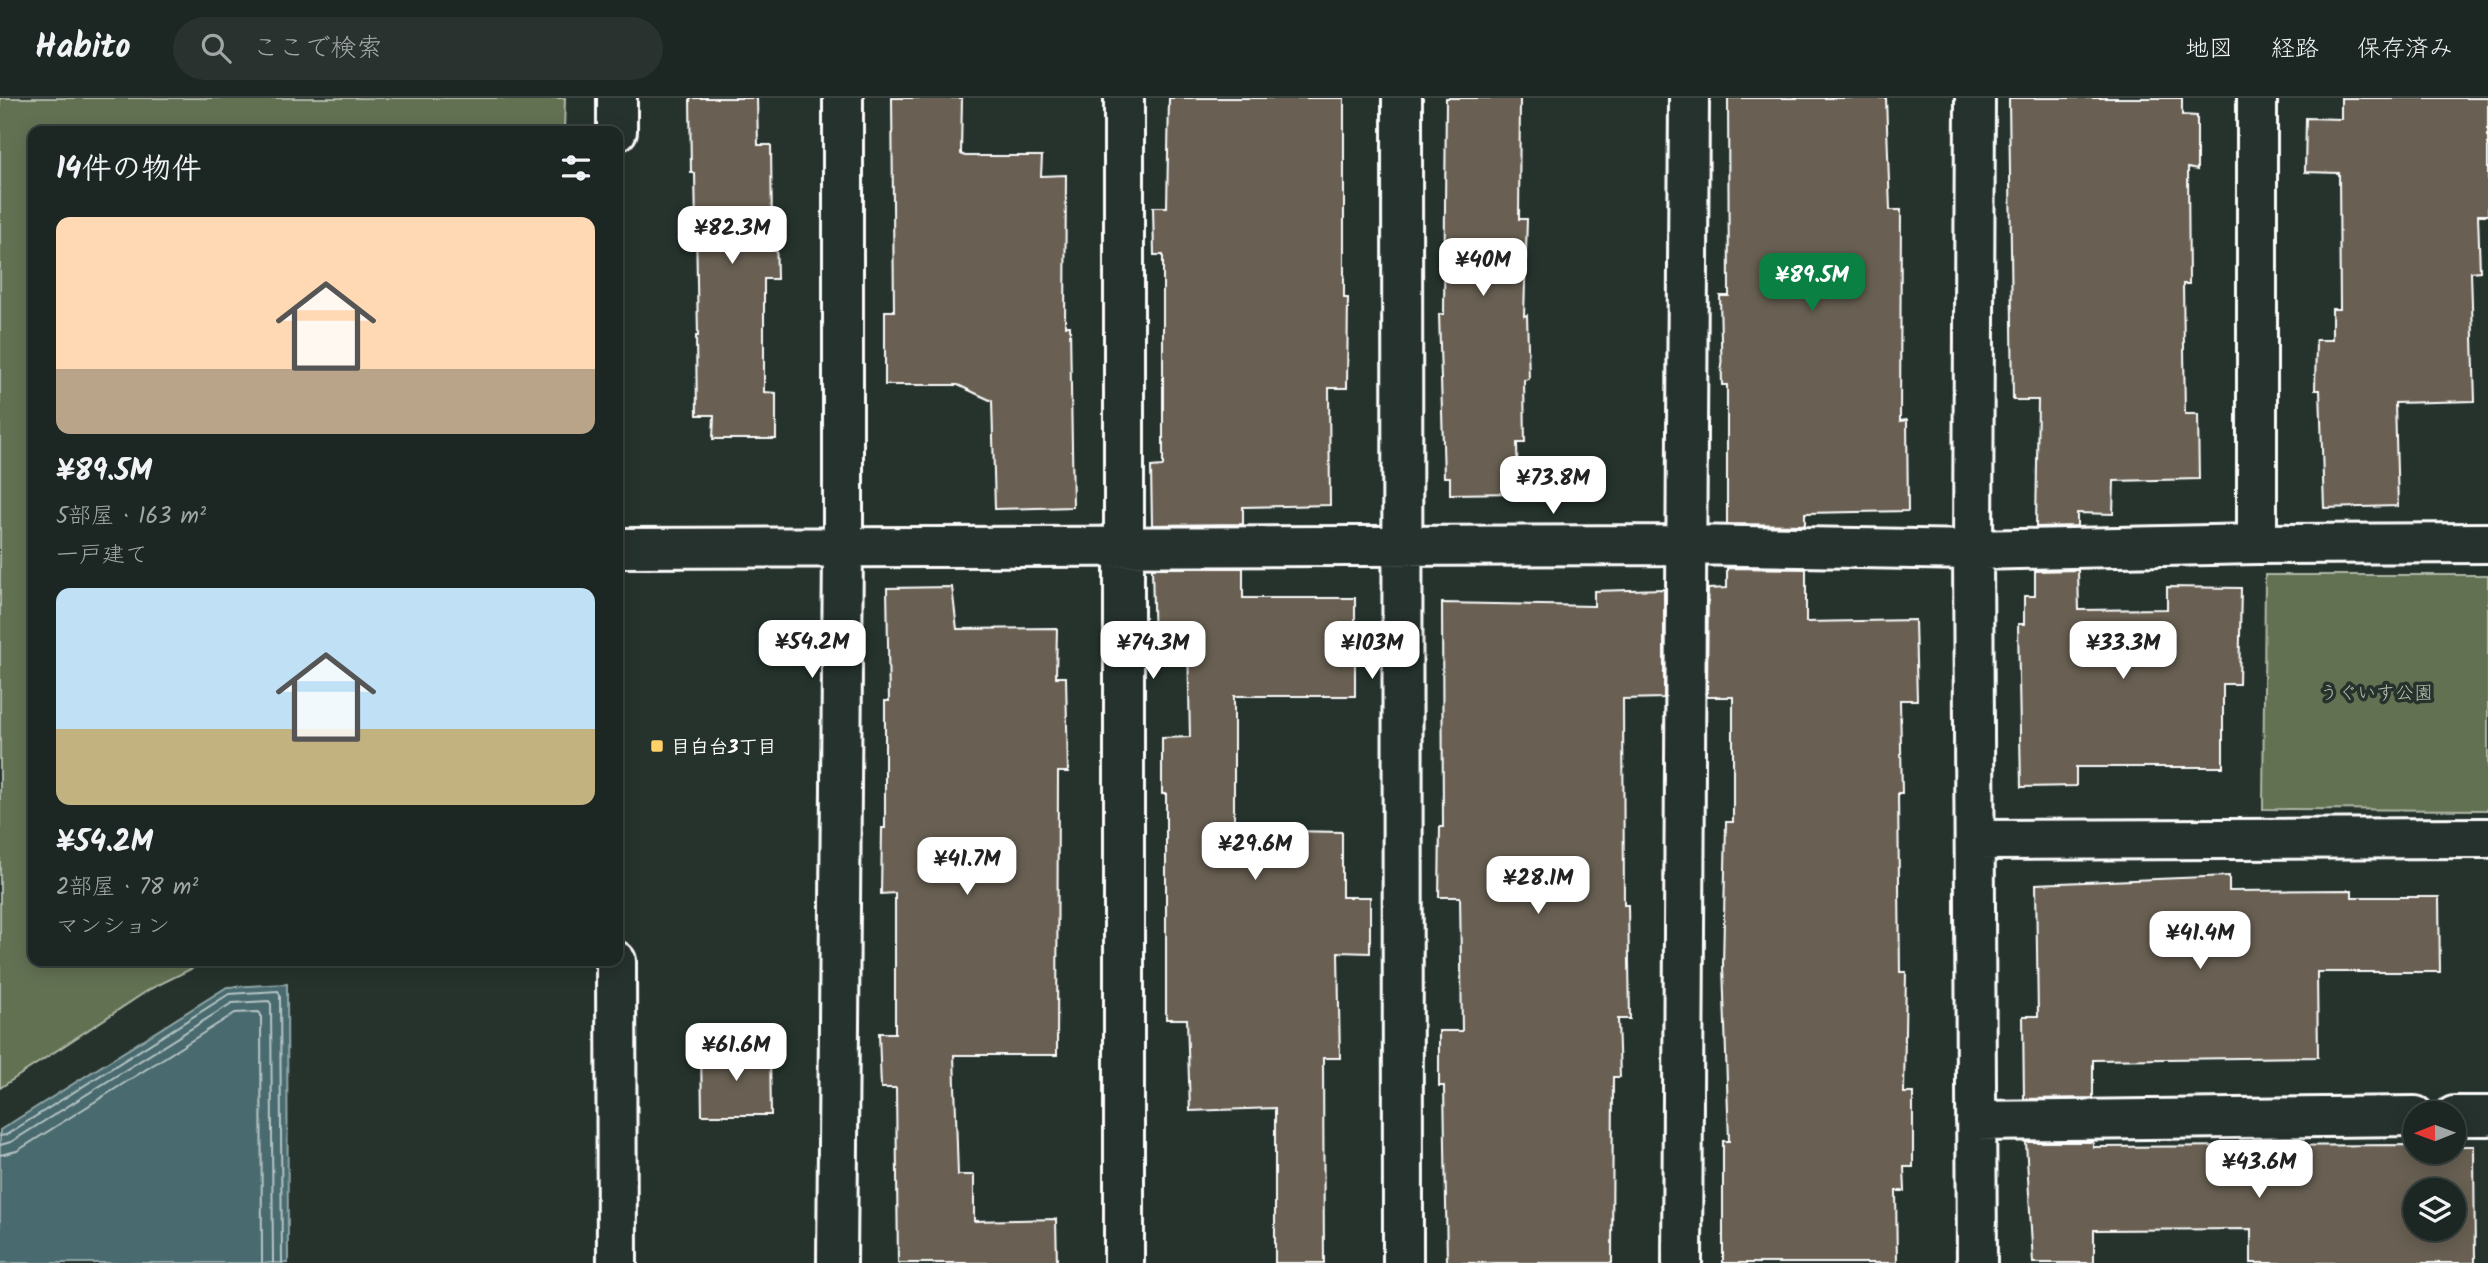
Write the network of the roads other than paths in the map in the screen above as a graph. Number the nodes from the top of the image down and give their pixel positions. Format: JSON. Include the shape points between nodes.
{"nodes":[{"id":1,"x":617,"y":98,"type":"edge"},
{"id":2,"x":843,"y":98,"type":"edge"},
{"id":3,"x":1124,"y":98,"type":"edge"},
{"id":4,"x":1402,"y":98,"type":"edge"},
{"id":5,"x":1689,"y":98,"type":"edge"},
{"id":6,"x":1975,"y":98,"type":"edge"},
{"id":7,"x":2257,"y":98,"type":"edge"},
{"id":8,"x":617,"y":126,"type":"edge"},
{"id":9,"x":2488,"y":543,"type":"edge"},
{"id":10,"x":2257,"y":544,"type":"junction"},
{"id":11,"x":1685,"y":545,"type":"junction"},
{"id":12,"x":1402,"y":546,"type":"junction"},
{"id":13,"x":1123,"y":547,"type":"junction"},
{"id":14,"x":623,"y":548,"type":"edge"},
{"id":15,"x":843,"y":548,"type":"junction"},
{"id":16,"x":1973,"y":551,"type":"junction"},
{"id":17,"x":2488,"y":838,"type":"edge"},
{"id":18,"x":1976,"y":840,"type":"junction"},
{"id":19,"x":616,"y":966,"type":"edge"},
{"id":20,"x":2403,"y":1116,"type":"edge"},
{"id":21,"x":2466,"y":1116,"type":"edge"},
{"id":22,"x":2488,"y":1116,"type":"edge"},
{"id":23,"x":1976,"y":1121,"type":"junction"},
{"id":24,"x":617,"y":1263,"type":"edge"},
{"id":25,"x":837,"y":1263,"type":"edge"},
{"id":26,"x":1124,"y":1263,"type":"edge"},
{"id":27,"x":1403,"y":1263,"type":"edge"},
{"id":28,"x":1682,"y":1263,"type":"edge"},
{"id":29,"x":1977,"y":1263,"type":"edge"}],
"edges":[{"from":1,"to":8,"type":"street"},
{"from":2,"to":15,"type":"street"},
{"from":3,"to":13,"type":"street"},
{"from":4,"to":12,"type":"street"},
{"from":5,"to":11,"type":"street"},
{"from":6,"to":16,"type":"street"},
{"from":7,"to":10,"type":"street"},
{"from":9,"to":10,"type":"street"},
{"from":10,"to":16,"type":"street"},
{"from":11,"to":12,"type":"street"},
{"from":11,"to":16,"type":"street"},
{"from":11,"to":28,"type":"street"},
{"from":12,"to":13,"type":"street"},
{"from":12,"to":27,"type":"street"},
{"from":13,"to":15,"type":"street"},
{"from":13,"to":26,"type":"street"},
{"from":14,"to":15,"type":"street"},
{"from":15,"to":25,"type":"street"},
{"from":16,"to":18,"type":"street"},
{"from":17,"to":18,"type":"street"},
{"from":18,"to":23,"type":"street"},
{"from":19,"to":24,"type":"street"},
{"from":20,"to":23,"type":"street"},
{"from":21,"to":22,"type":"street"},
{"from":23,"to":29,"type":"street"}]}
